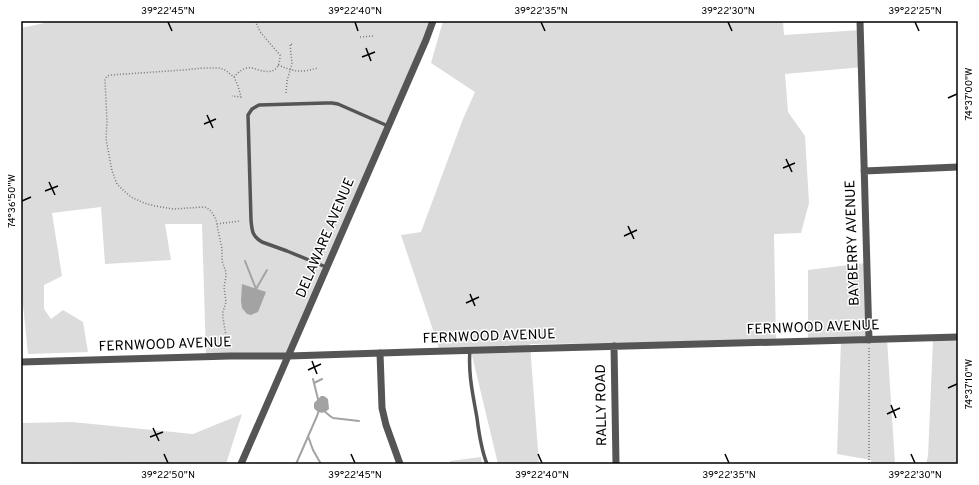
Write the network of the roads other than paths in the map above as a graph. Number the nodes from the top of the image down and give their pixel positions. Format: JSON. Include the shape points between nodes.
{"nodes":[{"id":1,"x":433,"y":21,"type":"edge"},
{"id":2,"x":860,"y":21,"type":"edge"},
{"id":3,"x":388,"y":126,"type":"junction"},
{"id":4,"x":958,"y":168,"type":"edge"},
{"id":5,"x":864,"y":171,"type":"junction"},
{"id":6,"x":326,"y":267,"type":"junction"},
{"id":7,"x":958,"y":337,"type":"edge"},
{"id":8,"x":869,"y":340,"type":"junction"},
{"id":9,"x":614,"y":346,"type":"junction"},
{"id":10,"x":470,"y":350,"type":"junction"},
{"id":11,"x":380,"y":353,"type":"junction"},
{"id":12,"x":288,"y":356,"type":"junction"},
{"id":13,"x":21,"y":362,"type":"edge"},
{"id":14,"x":241,"y":464,"type":"edge"},
{"id":15,"x":400,"y":464,"type":"edge"},
{"id":16,"x":487,"y":464,"type":"edge"},
{"id":17,"x":616,"y":464,"type":"edge"}],
"edges":[{"from":1,"to":3,"type":"street","name":"DELAWARE AVENUE"},
{"from":2,"to":5,"type":"street","name":"BAYBERRY AVENUE"},
{"from":3,"to":6,"type":"street","name":"DELAWARE AVENUE"},
{"from":3,"to":6,"type":"lane","via":[[338,104],[326,103],[259,105],[248,115],[253,235],[262,242]]},
{"from":4,"to":5,"type":"street"},
{"from":5,"to":8,"type":"street","name":"BAYBERRY AVENUE"},
{"from":6,"to":12,"type":"street","name":"DELAWARE AVENUE"},
{"from":7,"to":8,"type":"street","name":"FERNWOOD AVENUE"},
{"from":8,"to":9,"type":"street","name":"FERNWOOD AVENUE"},
{"from":9,"to":10,"type":"street","name":"FERNWOOD AVENUE"},
{"from":9,"to":17,"type":"street","name":"RALLY ROAD"},
{"from":10,"to":11,"type":"street","name":"FERNWOOD AVENUE"},
{"from":10,"to":16,"type":"lane","via":[[472,395],[482,453]]},
{"from":11,"to":12,"type":"street","name":"FERNWOOD AVENUE"},
{"from":11,"to":15,"type":"street","via":[[383,416]]},
{"from":12,"to":13,"type":"street","name":"FERNWOOD AVENUE"},
{"from":12,"to":14,"type":"street","name":"DELAWARE AVENUE"}]}
